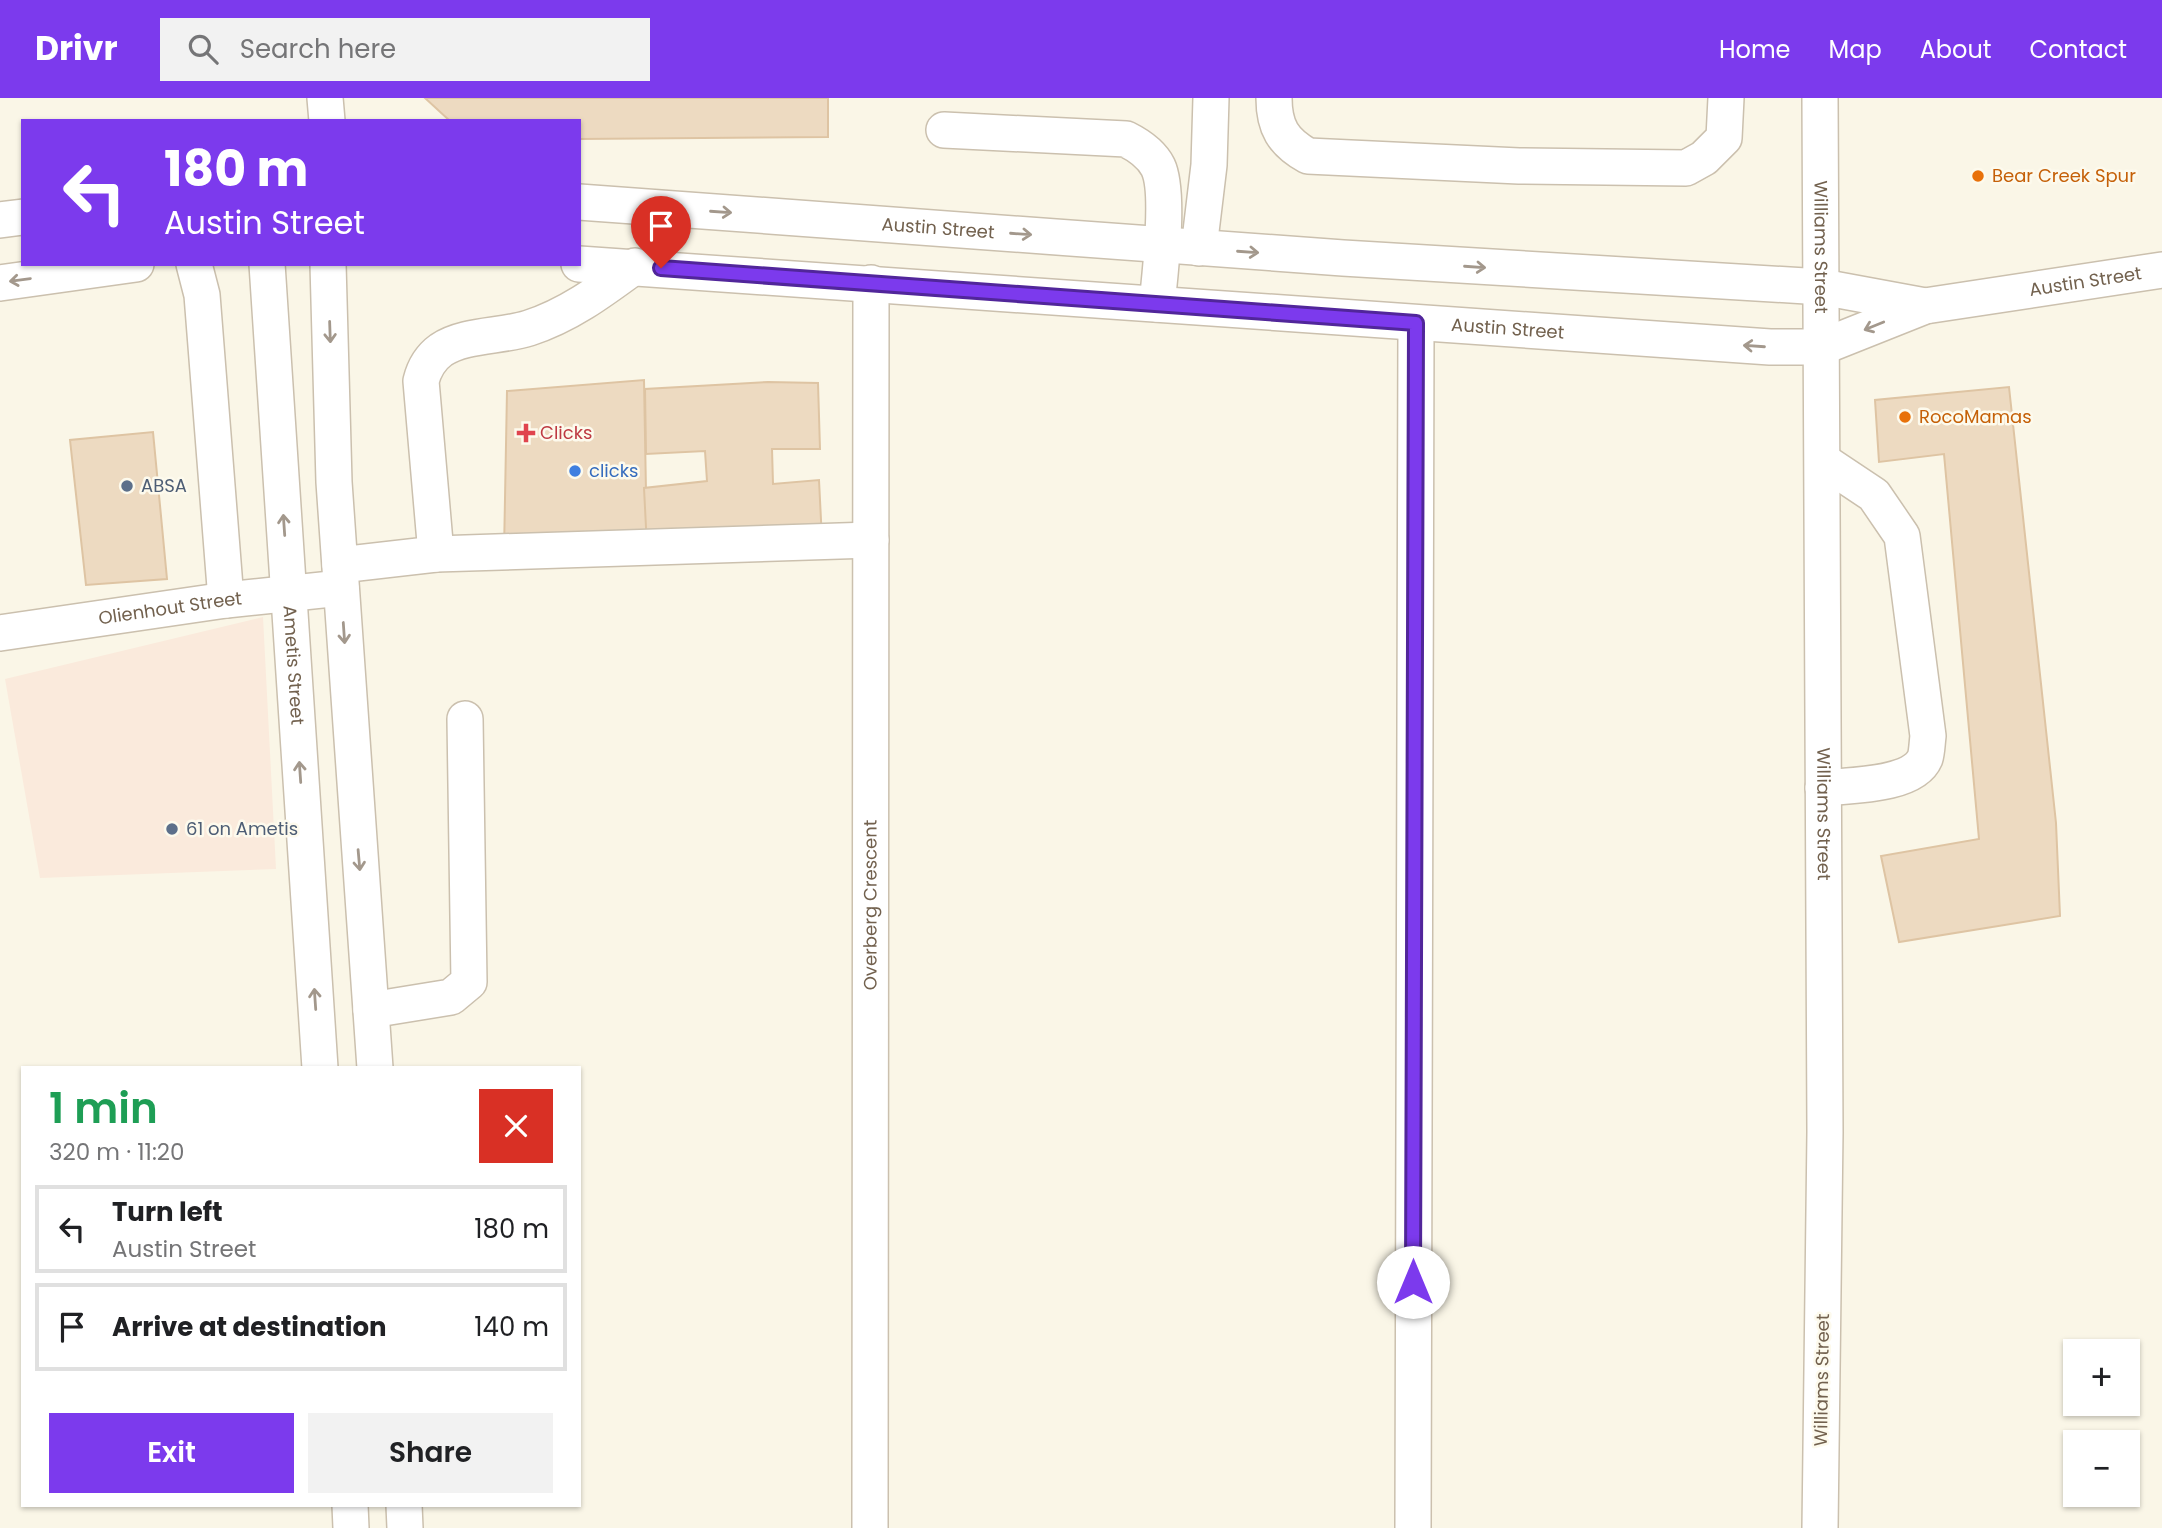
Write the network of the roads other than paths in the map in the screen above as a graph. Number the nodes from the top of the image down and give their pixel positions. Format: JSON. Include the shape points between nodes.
{"nodes":[{"id":1,"x":325,"y":98,"type":"edge"},
{"id":2,"x":1211,"y":98,"type":"edge"},
{"id":3,"x":1274,"y":98,"type":"edge"},
{"id":4,"x":1726,"y":98,"type":"edge"},
{"id":5,"x":1820,"y":98,"type":"edge"},
{"id":6,"x":327,"y":119,"type":"edge"},
{"id":7,"x":944,"y":130,"type":"dead end"},
{"id":8,"x":581,"y":202,"type":"edge"},
{"id":9,"x":21,"y":217,"type":"edge"},
{"id":10,"x":0,"y":220,"type":"edge"},
{"id":11,"x":1163,"y":244,"type":"junction"},
{"id":12,"x":1199,"y":248,"type":"junction"},
{"id":13,"x":581,"y":264,"type":"edge"},
{"id":14,"x":122,"y":266,"type":"edge"},
{"id":15,"x":195,"y":266,"type":"edge"},
{"id":16,"x":267,"y":266,"type":"edge"},
{"id":17,"x":328,"y":266,"type":"edge"},
{"id":18,"x":635,"y":266,"type":"junction"},
{"id":19,"x":2162,"y":270,"type":"edge"},
{"id":20,"x":0,"y":283,"type":"edge"},
{"id":21,"x":871,"y":283,"type":"junction"},
{"id":22,"x":1822,"y":288,"type":"junction"},
{"id":23,"x":1157,"y":304,"type":"junction"},
{"id":24,"x":1926,"y":306,"type":"junction"},
{"id":25,"x":1416,"y":323,"type":"junction"},
{"id":26,"x":1822,"y":347,"type":"junction"},
{"id":27,"x":1822,"y":461,"type":"junction"},
{"id":28,"x":871,"y":540,"type":"junction"},
{"id":29,"x":436,"y":554,"type":"junction"},
{"id":30,"x":341,"y":576,"type":"junction"},
{"id":31,"x":288,"y":593,"type":"junction"},
{"id":32,"x":226,"y":600,"type":"junction"},
{"id":33,"x":0,"y":633,"type":"edge"},
{"id":34,"x":465,"y":719,"type":"dead end"},
{"id":35,"x":1823,"y":788,"type":"junction"},
{"id":36,"x":371,"y":1010,"type":"junction"},
{"id":37,"x":320,"y":1066,"type":"edge"},
{"id":38,"x":375,"y":1066,"type":"edge"},
{"id":39,"x":350,"y":1507,"type":"edge"},
{"id":40,"x":404,"y":1507,"type":"edge"},
{"id":41,"x":351,"y":1528,"type":"edge"},
{"id":42,"x":405,"y":1528,"type":"edge"},
{"id":43,"x":870,"y":1528,"type":"edge"},
{"id":44,"x":1413,"y":1528,"type":"edge"},
{"id":45,"x":1820,"y":1528,"type":"edge"}],
"edges":[{"from":1,"to":6,"type":"street"},
{"from":2,"to":12,"type":"street"},
{"from":3,"to":4,"type":"street","via":[[1279,132],[1308,156],[1686,168],[1724,138]]},
{"from":5,"to":22,"type":"street","name":"Williams Street"},
{"from":7,"to":11,"type":"street","via":[[1126,139],[1159,169]]},
{"from":8,"to":11,"type":"street","name":"Austin Street","one_way":true},
{"from":9,"to":10,"type":"street"},
{"from":11,"to":12,"type":"street","name":"Austin Street"},
{"from":11,"to":23,"type":"street"},
{"from":12,"to":22,"type":"street","name":"Austin Street","one_way":true},
{"from":13,"to":18,"type":"street","name":"Austin Street"},
{"from":14,"to":20,"type":"street","one_way":true},
{"from":15,"to":32,"type":"street","via":[[202,295]]},
{"from":31,"to":16,"type":"street","name":"Ametis Street","one_way":true},
{"from":17,"to":30,"type":"street","one_way":true},
{"from":18,"to":21,"type":"street","name":"Austin Street"},
{"from":18,"to":29,"type":"street","via":[[566,314],[526,329],[455,344],[441,350],[424,369],[421,381]]},
{"from":19,"to":24,"type":"street","name":"Austin Street"},
{"from":21,"to":23,"type":"street","name":"Austin Street"},
{"from":21,"to":28,"type":"street","name":"Overberg Crescent"},
{"from":22,"to":24,"type":"street","name":"Austin Street"},
{"from":22,"to":26,"type":"street","name":"Williams Street"},
{"from":23,"to":25,"type":"street","name":"Austin Street"},
{"from":24,"to":26,"type":"street","name":"Austin Street","one_way":true},
{"from":26,"to":25,"type":"street","name":"Austin Street","one_way":true},
{"from":25,"to":44,"type":"street"},
{"from":26,"to":27,"type":"street","name":"Williams Street"},
{"from":27,"to":35,"type":"street","name":"Williams Street"},
{"from":27,"to":35,"type":"street","via":[[1874,495],[1902,536],[1928,736],[1924,759],[1912,773],[1896,780]]},
{"from":28,"to":29,"type":"street","name":"Olienhout Street"},
{"from":28,"to":43,"type":"street","name":"Overberg Crescent"},
{"from":29,"to":30,"type":"street","name":"Olienhout Street"},
{"from":30,"to":31,"type":"street","name":"Olienhout Street"},
{"from":30,"to":36,"type":"street","one_way":true},
{"from":31,"to":32,"type":"street","name":"Olienhout Street"},
{"from":37,"to":31,"type":"street","name":"Ametis Street","one_way":true},
{"from":32,"to":33,"type":"street","name":"Olienhout Street"},
{"from":34,"to":36,"type":"street","via":[[469,982],[451,997]]},
{"from":35,"to":45,"type":"street","name":"Williams Street"},
{"from":36,"to":38,"type":"street"},
{"from":39,"to":41,"type":"street"},
{"from":40,"to":42,"type":"street"}]}
